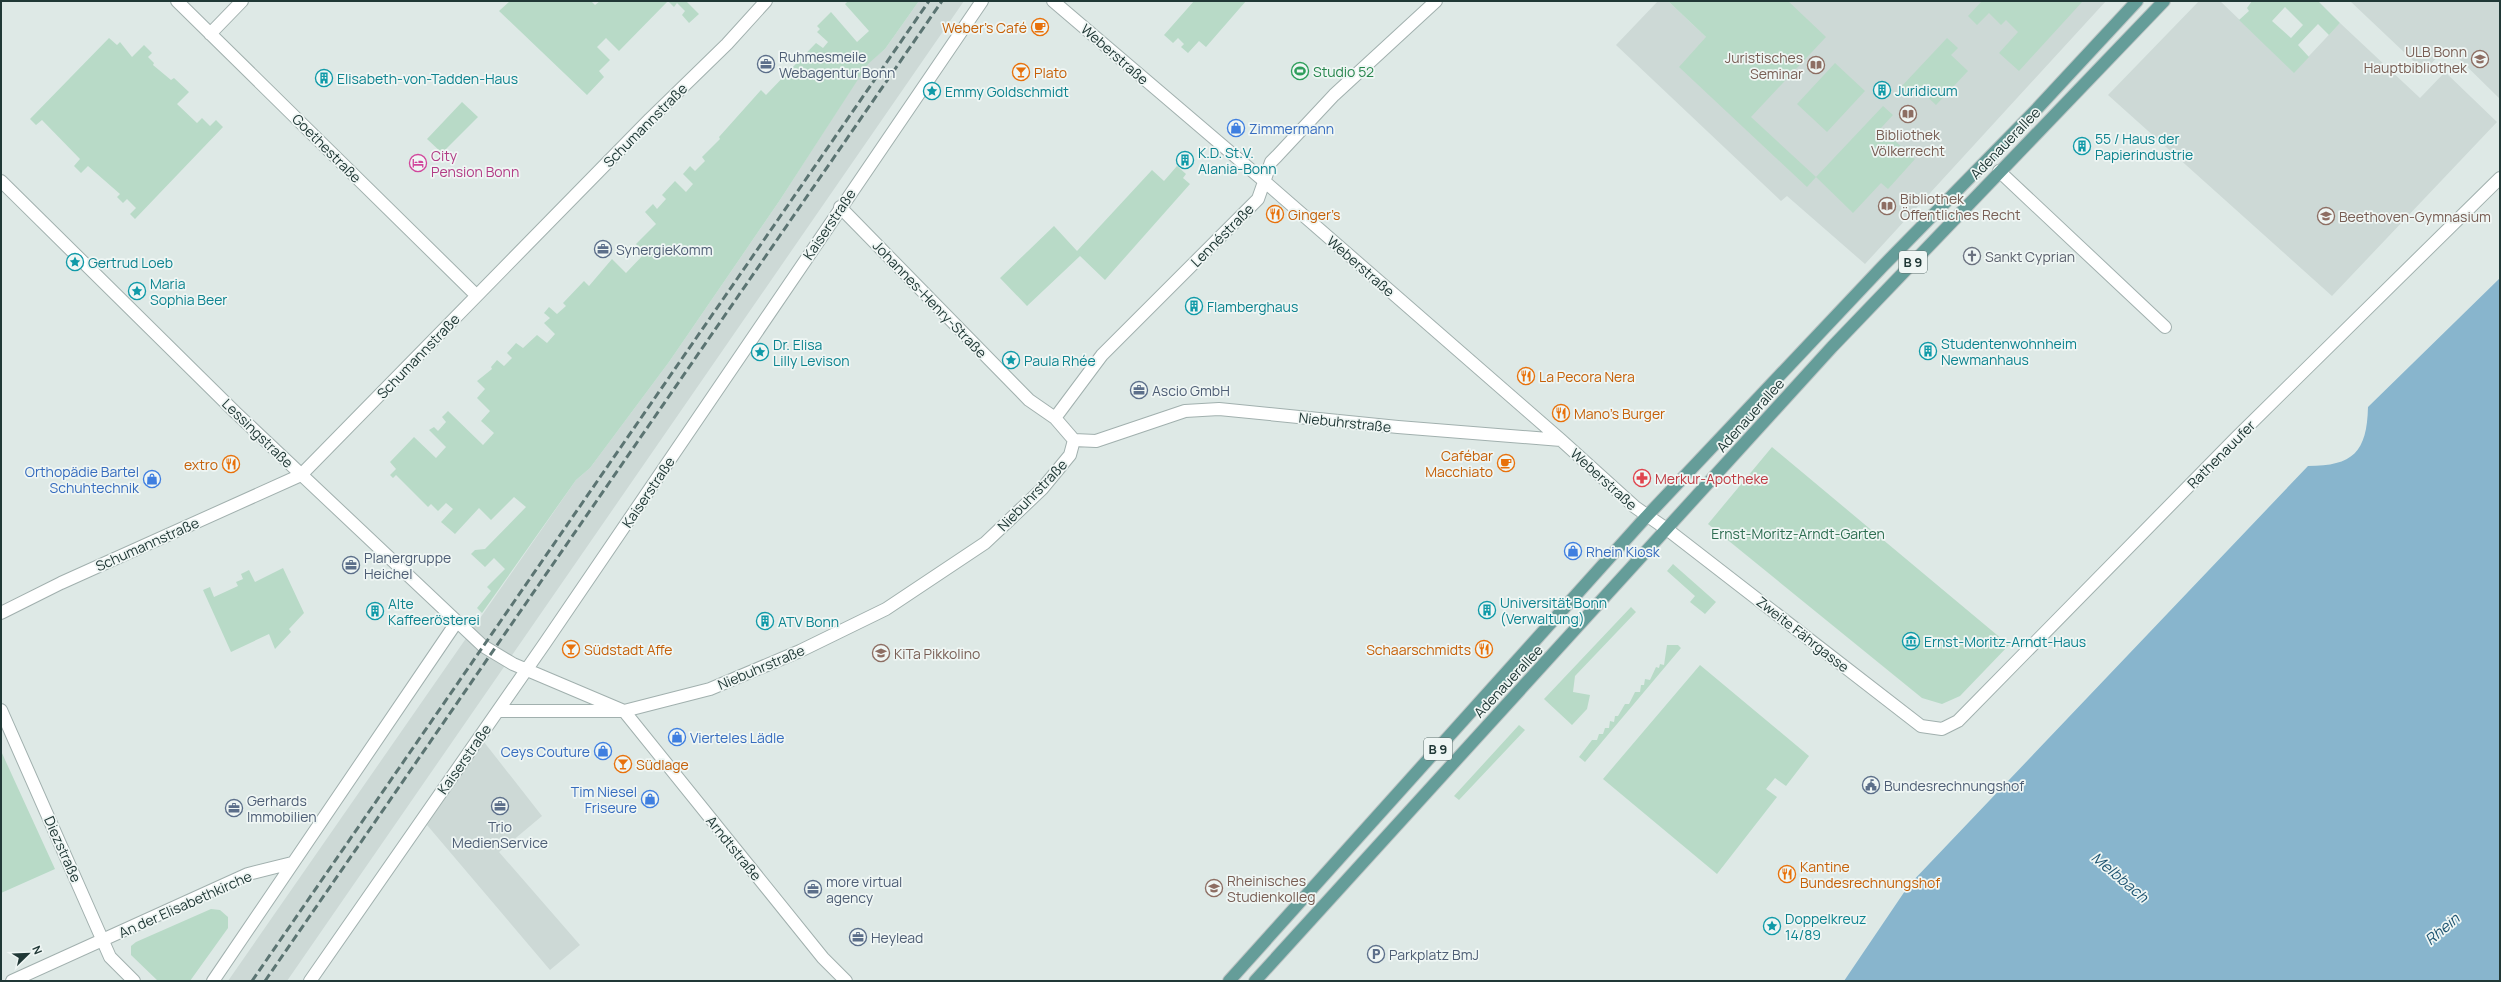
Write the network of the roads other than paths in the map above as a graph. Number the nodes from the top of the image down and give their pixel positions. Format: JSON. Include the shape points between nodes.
{"nodes":[{"id":1,"x":176,"y":1,"type":"edge"},
{"id":2,"x":242,"y":1,"type":"edge"},
{"id":3,"x":766,"y":1,"type":"edge"},
{"id":4,"x":982,"y":1,"type":"edge"},
{"id":5,"x":1054,"y":1,"type":"edge"},
{"id":6,"x":1436,"y":1,"type":"edge"},
{"id":7,"x":2137,"y":1,"type":"edge"},
{"id":8,"x":2164,"y":1,"type":"edge"},
{"id":9,"x":210,"y":34,"type":"junction"},
{"id":10,"x":1999,"y":170,"type":"junction"},
{"id":11,"x":2500,"y":178,"type":"edge"},
{"id":12,"x":1,"y":181,"type":"edge"},
{"id":13,"x":1264,"y":181,"type":"junction"},
{"id":14,"x":840,"y":207,"type":"junction"},
{"id":15,"x":476,"y":295,"type":"junction"},
{"id":16,"x":2165,"y":327,"type":"dead end"},
{"id":17,"x":1055,"y":418,"type":"junction"},
{"id":18,"x":1074,"y":440,"type":"junction"},
{"id":19,"x":1561,"y":440,"type":"junction"},
{"id":20,"x":301,"y":475,"type":"junction"},
{"id":21,"x":1646,"y":517,"type":"junction"},
{"id":22,"x":1668,"y":530,"type":"junction"},
{"id":23,"x":1,"y":613,"type":"edge"},
{"id":24,"x":456,"y":623,"type":"junction"},
{"id":25,"x":527,"y":670,"type":"junction"},
{"id":26,"x":1,"y":710,"type":"edge"},
{"id":27,"x":498,"y":711,"type":"junction"},
{"id":28,"x":624,"y":711,"type":"junction"},
{"id":29,"x":1942,"y":729,"type":"joint"},
{"id":30,"x":292,"y":863,"type":"junction"},
{"id":31,"x":103,"y":941,"type":"junction"},
{"id":32,"x":314,"y":979,"type":"edge"},
{"id":33,"x":12,"y":981,"type":"edge"},
{"id":34,"x":134,"y":981,"type":"edge"},
{"id":35,"x":213,"y":981,"type":"edge"},
{"id":36,"x":846,"y":981,"type":"edge"},
{"id":37,"x":1229,"y":981,"type":"edge"},
{"id":38,"x":1255,"y":981,"type":"edge"}],
"edges":[{"from":1,"to":9,"type":"street","name":"Goethestraße"},
{"from":2,"to":9,"type":"street"},
{"from":3,"to":15,"type":"street","name":"Schumannstraße","via":[[727,44]]},
{"from":4,"to":14,"type":"street","name":"Kaiserstraße"},
{"from":5,"to":13,"type":"street","name":"Weberstraße"},
{"from":6,"to":13,"type":"street","name":"Lennéstraße","via":[[1334,95],[1271,162]]},
{"from":7,"to":21,"type":"main road","name":"Adenauerallee","number":"B 9"},
{"from":8,"to":10,"type":"main road","name":"Adenauerallee","number":"B 9"},
{"from":9,"to":15,"type":"street","name":"Goethestraße"},
{"from":10,"to":16,"type":"street"},
{"from":10,"to":22,"type":"main road","name":"Adenauerallee","number":"B 9","via":[[1832,347]]},
{"from":11,"to":29,"type":"street","name":"Rathenauufer","via":[[2230,444],[1958,721]]},
{"from":12,"to":20,"type":"street","name":"Lessingstraße"},
{"from":13,"to":17,"type":"street","name":"Lennéstraße","via":[[1258,199],[1102,355]]},
{"from":13,"to":19,"type":"street","name":"Weberstraße"},
{"from":14,"to":17,"type":"street","name":"Johannes-Henry-Straße","via":[[1029,400]]},
{"from":14,"to":25,"type":"street","name":"Kaiserstraße"},
{"from":15,"to":20,"type":"street","name":"Schumannstraße"},
{"from":17,"to":18,"type":"street","name":"Johannes-Henry-Straße"},
{"from":18,"to":19,"type":"street","name":"Niebuhrstraße","via":[[1096,441],[1185,411],[1219,409]]},
{"from":18,"to":28,"type":"street","name":"Niebuhrstraße","via":[[1070,455],[1042,488],[985,542],[886,609],[800,651],[710,689]]},
{"from":19,"to":21,"type":"street","name":"Weberstraße"},
{"from":20,"to":23,"type":"street","name":"Schumannstraße","via":[[61,583]]},
{"from":20,"to":24,"type":"street","name":"Lessingstraße"},
{"from":21,"to":22,"type":"street","name":"Weberstraße"},
{"from":21,"to":37,"type":"main road","name":"Adenauerallee","number":"B 9"},
{"from":22,"to":29,"type":"street","name":"Zweite Fährgasse","via":[[1921,726]]},
{"from":22,"to":38,"type":"main road","name":"Adenauerallee","number":"B 9"},
{"from":24,"to":25,"type":"street","name":"Lessingstraße","via":[[483,646]]},
{"from":24,"to":30,"type":"street"},
{"from":25,"to":27,"type":"street","name":"Kaiserstraße"},
{"from":25,"to":28,"type":"street"},
{"from":26,"to":31,"type":"street","name":"Diezstraße"},
{"from":27,"to":28,"type":"street","name":"Niebuhrstraße"},
{"from":27,"to":32,"type":"street","name":"Kaiserstraße"},
{"from":28,"to":36,"type":"street","name":"Arndtstraße","via":[[823,958]]},
{"from":30,"to":31,"type":"street","name":"An der Elisabethkirche","via":[[248,874]]},
{"from":30,"to":35,"type":"street"},
{"from":31,"to":33,"type":"street","name":"An der Elisabethkirche"},
{"from":31,"to":34,"type":"street","name":"Diezstraße","via":[[110,958]]}]}
